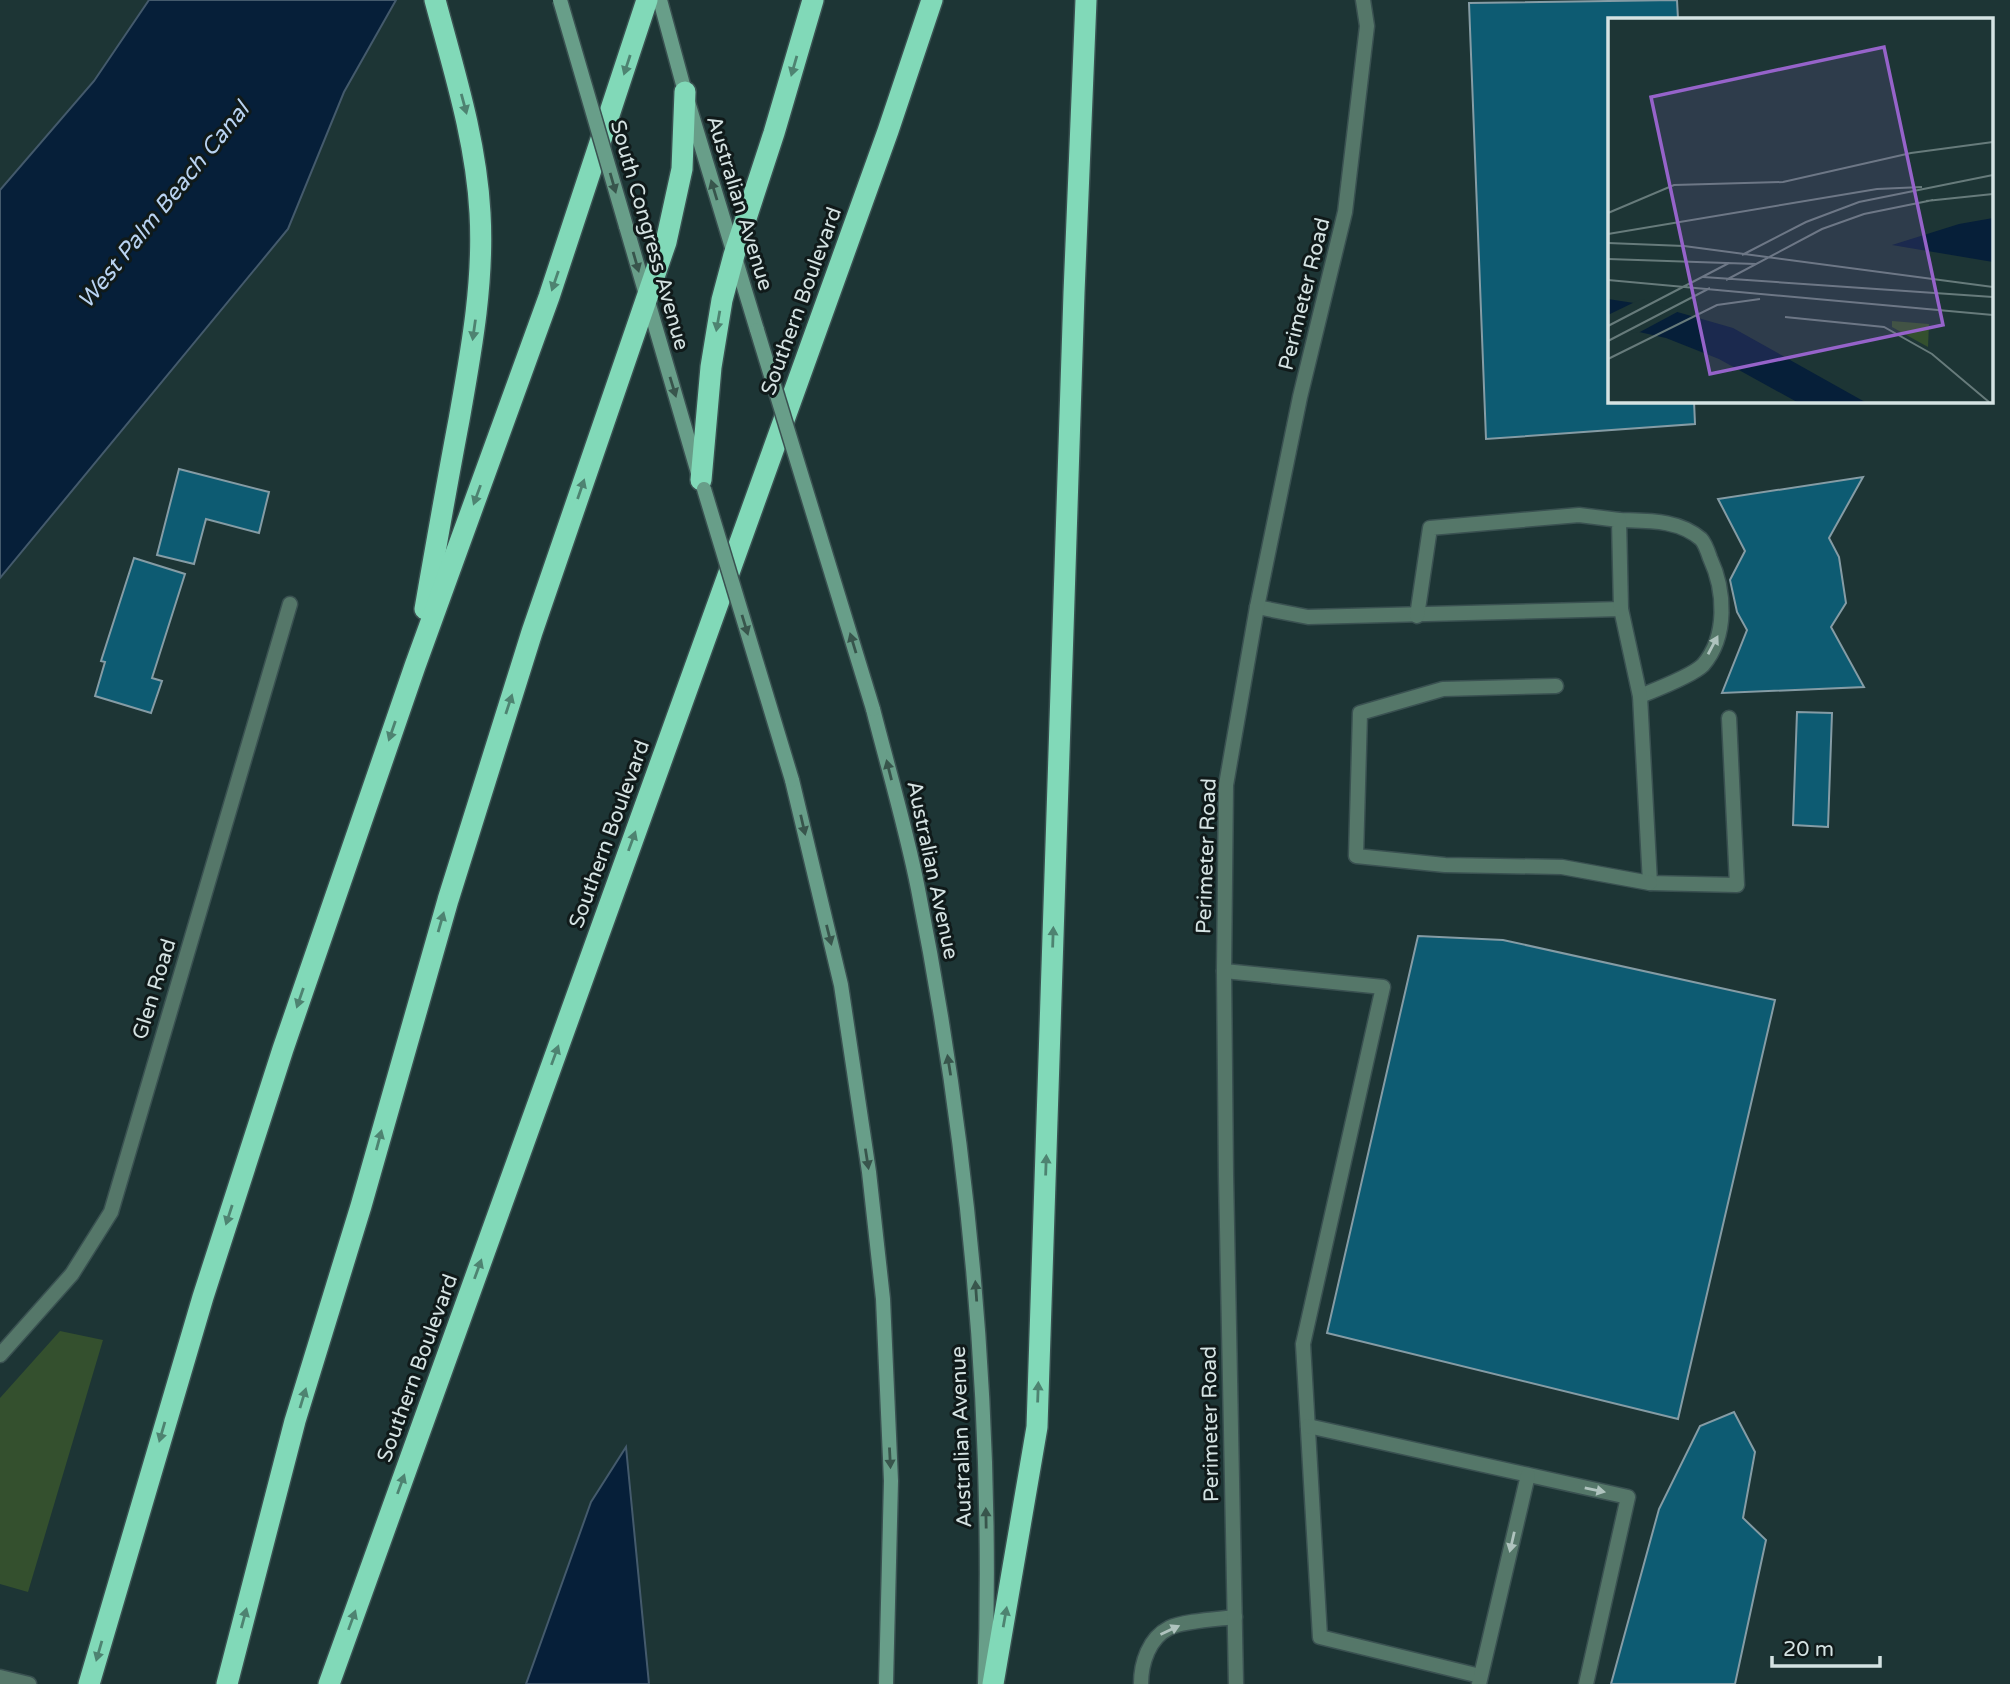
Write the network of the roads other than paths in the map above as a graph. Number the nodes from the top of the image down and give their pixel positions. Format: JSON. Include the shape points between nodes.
{"nodes":[{"id":1,"x":435,"y":0,"type":"edge"},
{"id":2,"x":561,"y":0,"type":"edge"},
{"id":3,"x":647,"y":0,"type":"edge"},
{"id":4,"x":660,"y":0,"type":"edge"},
{"id":5,"x":813,"y":0,"type":"edge"},
{"id":6,"x":932,"y":0,"type":"edge"},
{"id":7,"x":1086,"y":0,"type":"edge"},
{"id":8,"x":1363,"y":0,"type":"edge"},
{"id":9,"x":685,"y":92,"type":"junction"},
{"id":10,"x":734,"y":255,"type":"junction"},
{"id":11,"x":646,"y":298,"type":"junction"},
{"id":12,"x":702,"y":485,"type":"junction"},
{"id":13,"x":1619,"y":520,"type":"junction"},
{"id":14,"x":290,"y":604,"type":"dead end"},
{"id":15,"x":1257,"y":607,"type":"junction"},
{"id":16,"x":1622,"y":608,"type":"junction"},
{"id":17,"x":1417,"y":616,"type":"junction"},
{"id":18,"x":415,"y":666,"type":"junction"},
{"id":19,"x":1556,"y":686,"type":"dead end"},
{"id":20,"x":1640,"y":696,"type":"junction"},
{"id":21,"x":1729,"y":719,"type":"dead end"},
{"id":22,"x":1650,"y":883,"type":"junction"},
{"id":23,"x":1224,"y":971,"type":"junction"},
{"id":24,"x":0,"y":1355,"type":"edge"},
{"id":25,"x":1308,"y":1426,"type":"junction"},
{"id":26,"x":1528,"y":1475,"type":"junction"},
{"id":27,"x":1235,"y":1617,"type":"junction"},
{"id":28,"x":0,"y":1677,"type":"edge"},
{"id":29,"x":1480,"y":1680,"type":"edge"},
{"id":30,"x":29,"y":1684,"type":"edge"},
{"id":31,"x":89,"y":1684,"type":"edge"},
{"id":32,"x":227,"y":1684,"type":"edge"},
{"id":33,"x":329,"y":1684,"type":"edge"},
{"id":34,"x":886,"y":1684,"type":"edge"},
{"id":35,"x":985,"y":1684,"type":"edge"},
{"id":36,"x":993,"y":1684,"type":"edge"},
{"id":37,"x":1141,"y":1684,"type":"edge"},
{"id":38,"x":1236,"y":1684,"type":"edge"},
{"id":39,"x":1586,"y":1684,"type":"edge"}],
"edges":[{"from":1,"to":18,"type":"highway","one_way":true,"via":[[473,149],[480,250],[470,358]]},
{"from":2,"to":11,"type":"main road","name":"South Congress Avenue","one_way":true,"bridge":true},
{"from":3,"to":18,"type":"highway","one_way":true,"via":[[549,297]]},
{"from":4,"to":9,"type":"main road"},
{"from":5,"to":10,"type":"highway","one_way":true},
{"from":33,"to":6,"type":"highway","name":"Southern Boulevard","one_way":true},
{"from":36,"to":7,"type":"highway","one_way":true,"via":[[1037,1427]]},
{"from":8,"to":15,"type":"street","name":"Perimeter Road","via":[[1367,26],[1345,212],[1300,397]]},
{"from":10,"to":9,"type":"main road","name":"Australian Avenue","one_way":true},
{"from":9,"to":11,"type":"highway","via":[[675,205]]},
{"from":10,"to":12,"type":"highway","one_way":true,"via":[[710,367]]},
{"from":35,"to":10,"type":"main road","name":"Australian Avenue","one_way":true,"bridge":true,"via":[[984,1415],[976,1282],[941,1013],[920,898],[873,709]]},
{"from":11,"to":12,"type":"main road","name":"South Congress Avenue","one_way":true},
{"from":32,"to":11,"type":"highway","one_way":true,"via":[[295,1422],[448,900],[532,632]]},
{"from":12,"to":34,"type":"main road","one_way":true,"bridge":true,"via":[[792,780],[841,985],[883,1299],[891,1481]]},
{"from":13,"to":16,"type":"street"},
{"from":13,"to":17,"type":"street","via":[[1579,514],[1430,528]]},
{"from":20,"to":13,"type":"street","one_way":true,"via":[[1702,666],[1719,635],[1722,604],[1716,569],[1702,540],[1673,523]]},
{"from":14,"to":24,"type":"street","name":"Glen Road","via":[[111,1212],[72,1274]]},
{"from":15,"to":17,"type":"street","via":[[1308,617]]},
{"from":15,"to":23,"type":"street","name":"Perimeter Road","via":[[1226,785]]},
{"from":16,"to":17,"type":"street"},
{"from":16,"to":20,"type":"street"},
{"from":18,"to":31,"type":"highway","one_way":true,"via":[[203,1297]]},
{"from":19,"to":22,"type":"street","via":[[1443,689],[1360,713],[1356,856],[1445,865],[1562,867]]},
{"from":20,"to":22,"type":"street"},
{"from":21,"to":22,"type":"street","via":[[1737,886]]},
{"from":23,"to":25,"type":"street","via":[[1383,987],[1303,1344]]},
{"from":23,"to":27,"type":"street","name":"Perimeter Road"},
{"from":25,"to":26,"type":"street"},
{"from":25,"to":29,"type":"street","via":[[1320,1637]]},
{"from":26,"to":29,"type":"street","one_way":true},
{"from":26,"to":39,"type":"street","one_way":true,"via":[[1628,1497]]},
{"from":37,"to":27,"type":"street","one_way":true,"via":[[1151,1643],[1170,1627]]},
{"from":27,"to":38,"type":"street","name":"Perimeter Road"},
{"from":28,"to":30,"type":"street"}]}
